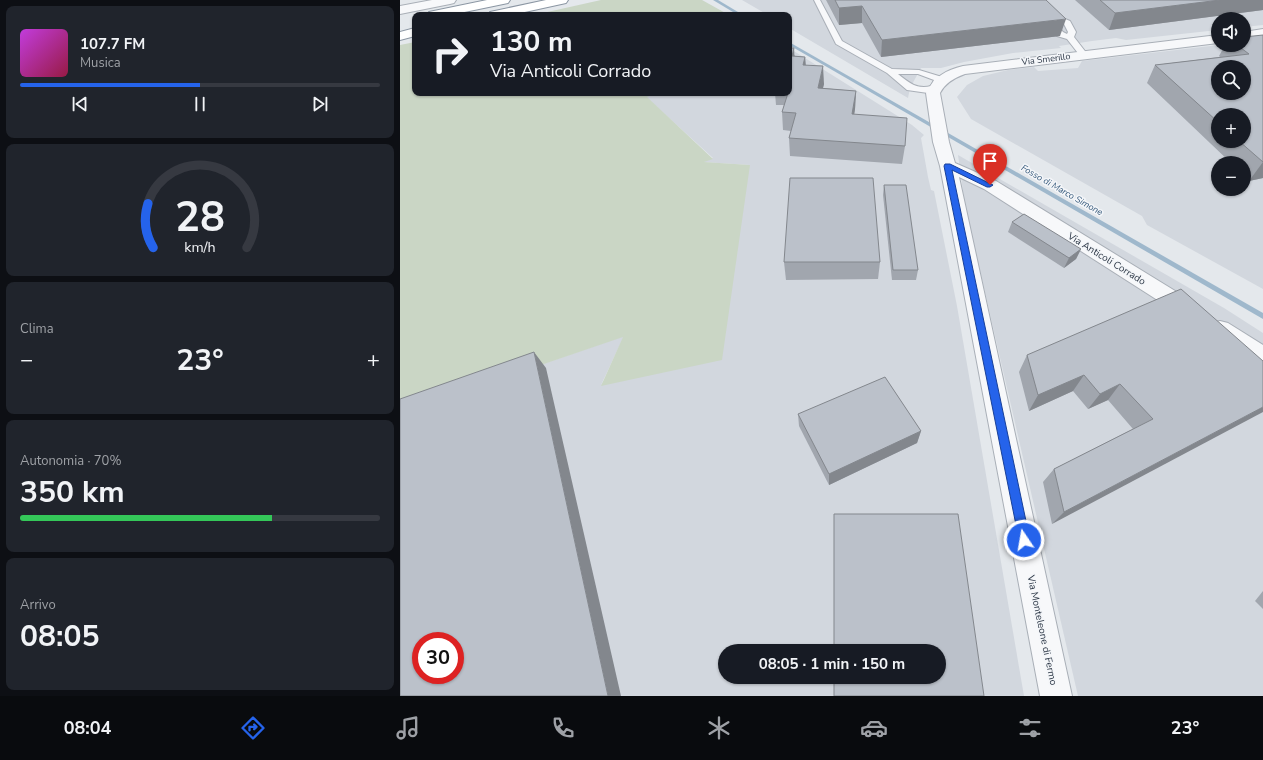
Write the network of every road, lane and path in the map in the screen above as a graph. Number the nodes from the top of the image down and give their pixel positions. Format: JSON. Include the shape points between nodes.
{"nodes":[{"id":1,"x":450,"y":0,"type":"edge"},
{"id":2,"x":504,"y":0,"type":"edge"},
{"id":3,"x":562,"y":0,"type":"edge"},
{"id":4,"x":818,"y":0,"type":"edge"},
{"id":5,"x":400,"y":10,"type":"edge"},
{"id":6,"x":447,"y":12,"type":"edge"},
{"id":7,"x":508,"y":12,"type":"edge"},
{"id":8,"x":412,"y":20,"type":"edge"},
{"id":9,"x":400,"y":22,"type":"edge"},
{"id":10,"x":412,"y":33,"type":"edge"},
{"id":11,"x":1263,"y":33,"type":"edge"},
{"id":12,"x":1251,"y":35,"type":"edge"},
{"id":13,"x":400,"y":36,"type":"edge"},
{"id":14,"x":1070,"y":37,"type":"junction"},
{"id":15,"x":1211,"y":40,"type":"edge"},
{"id":16,"x":1084,"y":55,"type":"junction"},
{"id":17,"x":890,"y":71,"type":"junction"},
{"id":18,"x":934,"y":93,"type":"junction"},
{"id":19,"x":948,"y":166,"type":"junction"},
{"id":20,"x":1263,"y":356,"type":"edge"},
{"id":21,"x":1056,"y":696,"type":"edge"}],
"edges":[{"from":1,"to":5,"type":"street"},
{"from":2,"to":6,"type":"highway"},
{"from":3,"to":7,"type":"highway"},
{"from":4,"to":17,"type":"lane","via":[[839,42]]},
{"from":8,"to":9,"type":"highway"},
{"from":10,"to":13,"type":"highway"},
{"from":11,"to":12,"type":"street"},
{"from":14,"to":14,"type":"lane","via":[[1060,34],[1045,15],[1067,23],[1072,32]]},
{"from":14,"to":16,"type":"lane"},
{"from":15,"to":16,"type":"street","name":"Via Smerillo"},
{"from":16,"to":18,"type":"street","name":"Via Smerillo","via":[[963,70],[946,76]]},
{"from":17,"to":18,"type":"lane","via":[[910,88]]},
{"from":17,"to":18,"type":"lane","via":[[919,72],[939,79]]},
{"from":18,"to":19,"type":"street","name":"Via Monteleone di Fermo","via":[[941,142]]},
{"from":19,"to":20,"type":"street","name":"Via Anticoli Corrado","via":[[990,185]]},
{"from":19,"to":21,"type":"street","name":"Via Monteleone di Fermo"}]}
